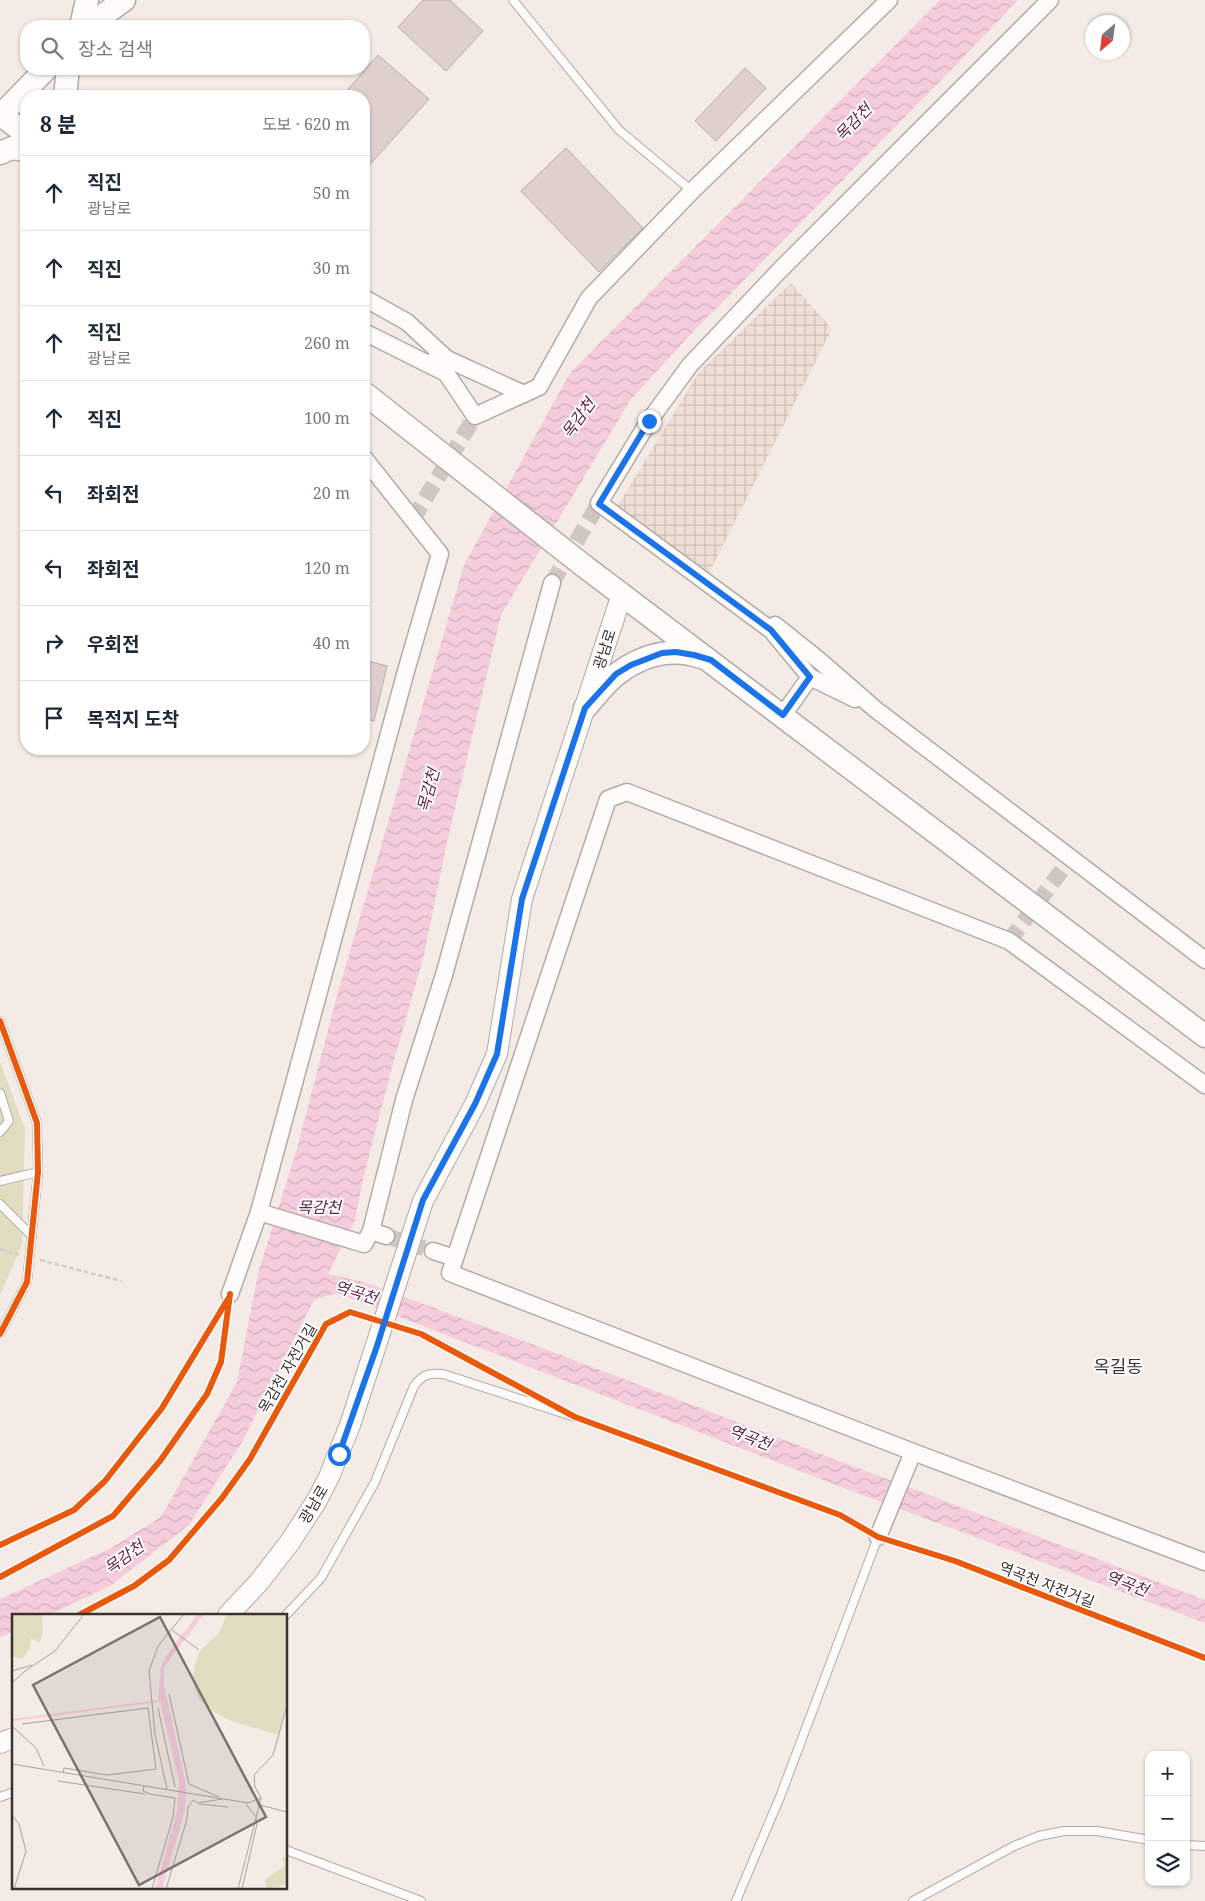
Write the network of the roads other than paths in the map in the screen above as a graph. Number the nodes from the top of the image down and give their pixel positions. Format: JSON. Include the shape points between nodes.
{"nodes":[{"id":1,"x":87,"y":0,"type":"edge"},
{"id":2,"x":124,"y":0,"type":"edge"},
{"id":3,"x":513,"y":0,"type":"edge"},
{"id":4,"x":889,"y":0,"type":"edge"},
{"id":5,"x":1050,"y":0,"type":"edge"},
{"id":6,"x":82,"y":20,"type":"edge"},
{"id":7,"x":96,"y":20,"type":"edge"},
{"id":8,"x":40,"y":75,"type":"edge"},
{"id":9,"x":67,"y":75,"type":"edge"},
{"id":10,"x":25,"y":90,"type":"edge"},
{"id":11,"x":66,"y":90,"type":"edge"},
{"id":12,"x":20,"y":95,"type":"edge"},
{"id":13,"x":0,"y":115,"type":"edge"},
{"id":14,"x":20,"y":130,"type":"edge"},
{"id":15,"x":20,"y":149,"type":"edge"},
{"id":16,"x":0,"y":153,"type":"edge"},
{"id":17,"x":692,"y":191,"type":"junction"},
{"id":18,"x":370,"y":301,"type":"edge"},
{"id":19,"x":370,"y":335,"type":"edge"},
{"id":20,"x":447,"y":359,"type":"junction"},
{"id":21,"x":427,"y":363,"type":"junction"},
{"id":22,"x":524,"y":394,"type":"junction"},
{"id":23,"x":370,"y":397,"type":"edge"},
{"id":24,"x":370,"y":466,"type":"edge"},
{"id":25,"x":552,"y":583,"type":"tunnel mouth"},
{"id":26,"x":622,"y":594,"type":"junction"},
{"id":27,"x":746,"y":612,"type":"junction"},
{"id":28,"x":711,"y":660,"type":"junction"},
{"id":29,"x":810,"y":677,"type":"junction"},
{"id":30,"x":585,"y":708,"type":"junction"},
{"id":31,"x":875,"y":709,"type":"junction"},
{"id":32,"x":783,"y":715,"type":"junction"},
{"id":33,"x":1205,"y":960,"type":"edge"},
{"id":34,"x":0,"y":1021,"type":"edge"},
{"id":35,"x":1205,"y":1036,"type":"edge"},
{"id":36,"x":1205,"y":1085,"type":"edge"},
{"id":37,"x":0,"y":1093,"type":"edge"},
{"id":38,"x":0,"y":1132,"type":"edge"},
{"id":39,"x":38,"y":1172,"type":"junction"},
{"id":40,"x":0,"y":1181,"type":"edge"},
{"id":41,"x":0,"y":1204,"type":"edge"},
{"id":42,"x":259,"y":1212,"type":"junction"},
{"id":43,"x":32,"y":1236,"type":"junction"},
{"id":44,"x":433,"y":1251,"type":"tunnel mouth"},
{"id":45,"x":455,"y":1258,"type":"junction"},
{"id":46,"x":230,"y":1294,"type":"dead end"},
{"id":47,"x":0,"y":1334,"type":"edge"},
{"id":48,"x":575,"y":1417,"type":"dead end"},
{"id":49,"x":913,"y":1452,"type":"junction"},
{"id":50,"x":878,"y":1537,"type":"joint"},
{"id":51,"x":1205,"y":1562,"type":"edge"},
{"id":52,"x":229,"y":1614,"type":"edge"},
{"id":53,"x":287,"y":1614,"type":"edge"},
{"id":54,"x":12,"y":1739,"type":"edge"},
{"id":55,"x":0,"y":1743,"type":"edge"},
{"id":56,"x":12,"y":1793,"type":"edge"},
{"id":57,"x":0,"y":1797,"type":"edge"},
{"id":58,"x":1145,"y":1839,"type":"edge"},
{"id":59,"x":1190,"y":1845,"type":"edge"},
{"id":60,"x":1205,"y":1846,"type":"edge"},
{"id":61,"x":288,"y":1851,"type":"edge"},
{"id":62,"x":421,"y":1901,"type":"edge"},
{"id":63,"x":736,"y":1901,"type":"edge"},
{"id":64,"x":913,"y":1901,"type":"edge"}],
"edges":[{"from":1,"to":6,"type":"main road"},
{"from":2,"to":7,"type":"main road"},
{"from":3,"to":17,"type":"lane","via":[[619,130]]},
{"from":4,"to":17,"type":"street"},
{"from":5,"to":27,"type":"street","via":[[781,269],[690,365],[649,421],[599,504]]},
{"from":8,"to":10,"type":"main road"},
{"from":9,"to":11,"type":"main road"},
{"from":12,"to":13,"type":"main road"},
{"from":13,"to":14,"type":"main road"},
{"from":15,"to":16,"type":"main road","via":[[12,148]]},
{"from":17,"to":22,"type":"street","via":[[589,298],[539,388]]},
{"from":18,"to":20,"type":"street","via":[[407,322]]},
{"from":19,"to":21,"type":"street"},
{"from":20,"to":21,"type":"street"},
{"from":20,"to":22,"type":"street"},
{"from":21,"to":22,"type":"street","via":[[446,373],[475,416]]},
{"from":23,"to":26,"type":"main road","bridge":true},
{"from":24,"to":42,"type":"street","via":[[440,554]]},
{"from":25,"to":42,"type":"street","via":[[447,965],[404,1100],[374,1237]]},
{"from":26,"to":28,"type":"main road"},
{"from":26,"to":30,"type":"street","name":"광남로"},
{"from":27,"to":29,"type":"street","via":[[771,630]]},
{"from":27,"to":31,"type":"street","via":[[779,627]]},
{"from":28,"to":30,"type":"main road","via":[[676,652],[645,658],[616,674]]},
{"from":28,"to":32,"type":"main road"},
{"from":29,"to":31,"type":"street"},
{"from":29,"to":32,"type":"street"},
{"from":30,"to":52,"type":"street","name":"광남로","via":[[522,899],[497,1054],[475,1104],[423,1200],[339,1454],[316,1502],[275,1563]]},
{"from":31,"to":33,"type":"street"},
{"from":32,"to":35,"type":"main road"},
{"from":34,"to":39,"type":"lane","via":[[36,1123]]},
{"from":36,"to":45,"type":"street","via":[[1009,941],[628,792],[608,799]]},
{"from":37,"to":38,"type":"lane","via":[[9,1121]]},
{"from":39,"to":40,"type":"lane"},
{"from":39,"to":43,"type":"lane"},
{"from":41,"to":43,"type":"lane"},
{"from":42,"to":46,"type":"street"},
{"from":43,"to":47,"type":"lane","via":[[27,1282]]},
{"from":44,"to":45,"type":"street"},
{"from":45,"to":49,"type":"street","via":[[450,1273]]},
{"from":48,"to":53,"type":"lane","via":[[443,1374],[428,1373],[420,1378],[371,1490],[321,1578]]},
{"from":49,"to":50,"type":"street"},
{"from":49,"to":51,"type":"street"},
{"from":50,"to":63,"type":"lane","via":[[780,1797]]},
{"from":54,"to":55,"type":"street"},
{"from":56,"to":57,"type":"lane"},
{"from":58,"to":64,"type":"lane","via":[[1097,1832],[1064,1831],[1039,1836],[1014,1846]]},
{"from":59,"to":60,"type":"lane"},
{"from":61,"to":62,"type":"lane"}]}
